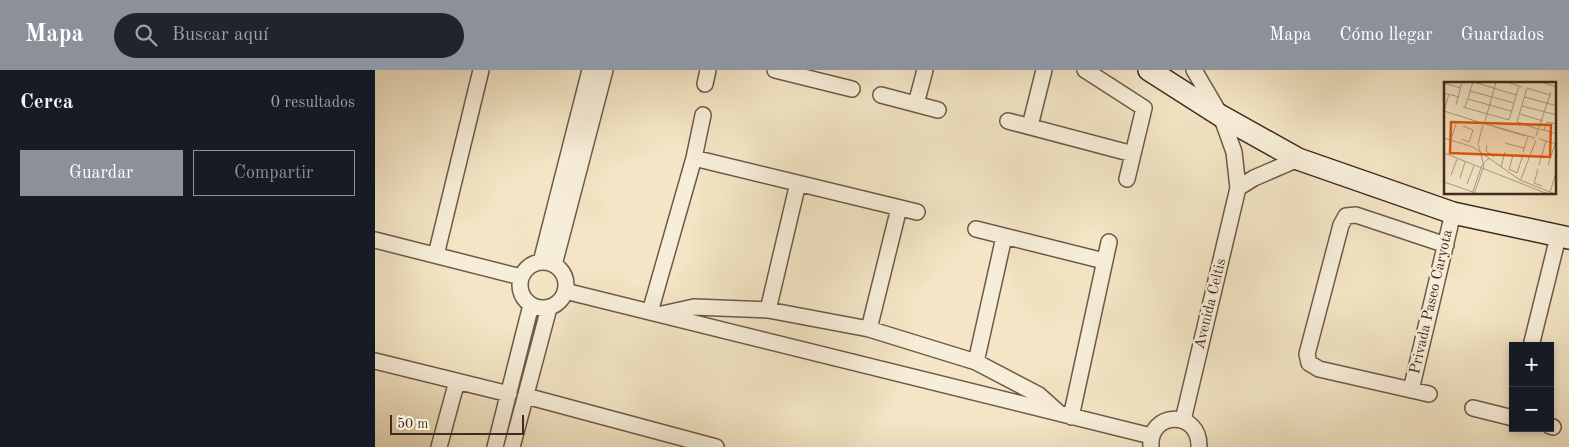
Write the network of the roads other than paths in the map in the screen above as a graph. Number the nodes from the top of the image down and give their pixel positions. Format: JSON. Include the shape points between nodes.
{"nodes":[{"id":1,"x":481,"y":70,"type":"edge"},
{"id":2,"x":590,"y":70,"type":"edge"},
{"id":3,"x":605,"y":70,"type":"edge"},
{"id":4,"x":775,"y":70,"type":"edge"},
{"id":5,"x":925,"y":70,"type":"edge"},
{"id":6,"x":1044,"y":70,"type":"edge"},
{"id":7,"x":1085,"y":70,"type":"edge"},
{"id":8,"x":1149,"y":70,"type":"edge"},
{"id":9,"x":1194,"y":70,"type":"edge"},
{"id":10,"x":817,"y":75,"type":"edge"},
{"id":11,"x":852,"y":89,"type":"dead end"},
{"id":12,"x":881,"y":95,"type":"dead end"},
{"id":13,"x":916,"y":104,"type":"junction"},
{"id":14,"x":938,"y":110,"type":"dead end"},
{"id":15,"x":703,"y":115,"type":"dead end"},
{"id":16,"x":1221,"y":116,"type":"junction"},
{"id":17,"x":1008,"y":121,"type":"dead end"},
{"id":18,"x":1030,"y":126,"type":"junction"},
{"id":19,"x":1133,"y":154,"type":"junction"},
{"id":20,"x":694,"y":158,"type":"junction"},
{"id":21,"x":1298,"y":159,"type":"junction"},
{"id":22,"x":1127,"y":179,"type":"dead end"},
{"id":23,"x":798,"y":183,"type":"junction"},
{"id":24,"x":1238,"y":188,"type":"junction"},
{"id":25,"x":899,"y":208,"type":"junction"},
{"id":26,"x":917,"y":212,"type":"dead end"},
{"id":27,"x":1453,"y":213,"type":"junction"},
{"id":28,"x":976,"y":229,"type":"dead end"},
{"id":29,"x":1004,"y":237,"type":"junction"},
{"id":30,"x":1563,"y":237,"type":"edge"},
{"id":31,"x":375,"y":240,"type":"edge"},
{"id":32,"x":1109,"y":242,"type":"dead end"},
{"id":33,"x":1446,"y":245,"type":"junction"},
{"id":34,"x":436,"y":255,"type":"junction"},
{"id":35,"x":1104,"y":261,"type":"junction"},
{"id":36,"x":548,"y":264,"type":"junction"},
{"id":37,"x":521,"y":277,"type":"junction"},
{"id":38,"x":565,"y":291,"type":"junction"},
{"id":39,"x":531,"y":305,"type":"junction"},
{"id":40,"x":549,"y":308,"type":"junction"},
{"id":41,"x":768,"y":310,"type":"junction"},
{"id":42,"x":654,"y":313,"type":"junction"},
{"id":43,"x":869,"y":329,"type":"junction"},
{"id":44,"x":1532,"y":342,"type":"edge"},
{"id":45,"x":375,"y":361,"type":"edge"},
{"id":46,"x":975,"y":362,"type":"junction"},
{"id":47,"x":457,"y":381,"type":"junction"},
{"id":48,"x":1411,"y":390,"type":"junction"},
{"id":49,"x":509,"y":394,"type":"junction"},
{"id":50,"x":1429,"y":394,"type":"dead end"},
{"id":51,"x":526,"y":396,"type":"junction"},
{"id":52,"x":1473,"y":408,"type":"dead end"},
{"id":53,"x":1066,"y":416,"type":"junction"},
{"id":54,"x":1509,"y":417,"type":"edge"},
{"id":55,"x":1183,"y":420,"type":"junction"},
{"id":56,"x":1151,"y":441,"type":"edge"},
{"id":57,"x":1202,"y":446,"type":"edge"},
{"id":58,"x":439,"y":447,"type":"edge"},
{"id":59,"x":495,"y":447,"type":"edge"},
{"id":60,"x":512,"y":447,"type":"edge"},
{"id":61,"x":716,"y":447,"type":"edge"}],
"edges":[{"from":1,"to":34,"type":"street"},
{"from":2,"to":36,"type":"street"},
{"from":3,"to":36,"type":"street"},
{"from":4,"to":10,"type":"street"},
{"from":5,"to":13,"type":"street"},
{"from":6,"to":18,"type":"street"},
{"from":7,"to":19,"type":"street","via":[[1144,108]]},
{"from":8,"to":16,"type":"street"},
{"from":9,"to":16,"type":"street","name":"Avenida Celtis"},
{"from":10,"to":11,"type":"street"},
{"from":12,"to":13,"type":"street"},
{"from":13,"to":14,"type":"street"},
{"from":15,"to":20,"type":"street"},
{"from":16,"to":21,"type":"street"},
{"from":16,"to":24,"type":"street","name":"Avenida Celtis","via":[[1234,152]]},
{"from":17,"to":18,"type":"street"},
{"from":18,"to":19,"type":"street"},
{"from":19,"to":22,"type":"street"},
{"from":20,"to":23,"type":"street"},
{"from":20,"to":42,"type":"street"},
{"from":21,"to":24,"type":"street"},
{"from":21,"to":27,"type":"street"},
{"from":23,"to":25,"type":"street"},
{"from":23,"to":41,"type":"street"},
{"from":24,"to":55,"type":"street","name":"Avenida Celtis"},
{"from":25,"to":26,"type":"street"},
{"from":25,"to":43,"type":"street"},
{"from":27,"to":30,"type":"street"},
{"from":27,"to":33,"type":"street","name":"Privada Paseo Caryota"},
{"from":28,"to":29,"type":"street"},
{"from":29,"to":35,"type":"street"},
{"from":29,"to":46,"type":"street"},
{"from":30,"to":44,"type":"street"},
{"from":31,"to":34,"type":"street"},
{"from":32,"to":35,"type":"street"},
{"from":33,"to":48,"type":"street","name":"Privada Paseo Caryota"},
{"from":33,"to":48,"type":"street","via":[[1356,215],[1347,216],[1341,226],[1307,354],[1309,363],[1319,369]]},
{"from":34,"to":37,"type":"street"},
{"from":35,"to":53,"type":"street"},
{"from":36,"to":37,"type":"street","via":[[529,267]]},
{"from":36,"to":38,"type":"street","via":[[564,276]]},
{"from":37,"to":39,"type":"street","via":[[521,294]]},
{"from":38,"to":40,"type":"street","via":[[562,298]]},
{"from":38,"to":42,"type":"street"},
{"from":39,"to":40,"type":"street"},
{"from":39,"to":49,"type":"street"},
{"from":40,"to":51,"type":"street"},
{"from":41,"to":42,"type":"street","via":[[693,307]]},
{"from":41,"to":43,"type":"street"},
{"from":42,"to":53,"type":"street"},
{"from":43,"to":46,"type":"street"},
{"from":45,"to":47,"type":"street"},
{"from":46,"to":53,"type":"street","via":[[1039,395]]},
{"from":47,"to":49,"type":"street"},
{"from":47,"to":58,"type":"street"},
{"from":48,"to":50,"type":"street"},
{"from":49,"to":59,"type":"street"},
{"from":51,"to":60,"type":"street"},
{"from":51,"to":61,"type":"street"},
{"from":52,"to":54,"type":"street"},
{"from":53,"to":56,"type":"street"},
{"from":55,"to":56,"type":"street","via":[[1173,418],[1164,421],[1156,427]]},
{"from":55,"to":57,"type":"street","via":[[1198,434]]}]}
